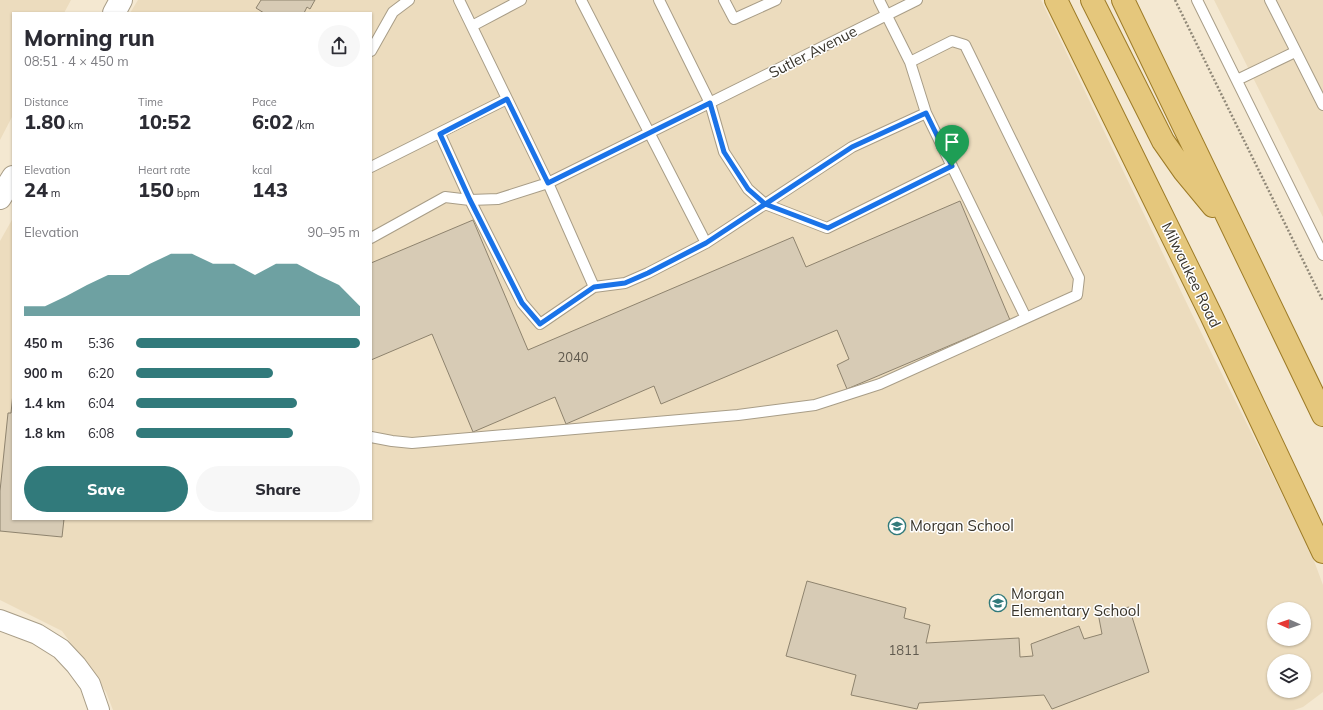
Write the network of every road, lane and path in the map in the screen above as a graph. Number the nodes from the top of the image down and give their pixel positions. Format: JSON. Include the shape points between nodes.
{"nodes":[{"id":1,"x":121,"y":0,"type":"edge"},
{"id":2,"x":409,"y":0,"type":"edge"},
{"id":3,"x":459,"y":0,"type":"edge"},
{"id":4,"x":521,"y":0,"type":"edge"},
{"id":5,"x":582,"y":0,"type":"edge"},
{"id":6,"x":659,"y":0,"type":"edge"},
{"id":7,"x":724,"y":0,"type":"edge"},
{"id":8,"x":776,"y":0,"type":"edge"},
{"id":9,"x":879,"y":0,"type":"edge"},
{"id":10,"x":917,"y":0,"type":"edge"},
{"id":11,"x":1056,"y":0,"type":"edge"},
{"id":12,"x":1092,"y":0,"type":"edge"},
{"id":13,"x":1123,"y":0,"type":"edge"},
{"id":14,"x":1175,"y":0,"type":"edge"},
{"id":15,"x":1198,"y":0,"type":"edge"},
{"id":16,"x":1270,"y":0,"type":"edge"},
{"id":17,"x":115,"y":12,"type":"edge"},
{"id":18,"x":887,"y":15,"type":"junction"},
{"id":19,"x":472,"y":26,"type":"junction"},
{"id":20,"x":372,"y":49,"type":"edge"},
{"id":21,"x":1295,"y":52,"type":"junction"},
{"id":22,"x":910,"y":62,"type":"junction"},
{"id":23,"x":1237,"y":80,"type":"junction"},
{"id":24,"x":507,"y":99,"type":"junction"},
{"id":25,"x":710,"y":103,"type":"junction"},
{"id":26,"x":1323,"y":105,"type":"edge"},
{"id":27,"x":926,"y":113,"type":"junction"},
{"id":28,"x":649,"y":133,"type":"junction"},
{"id":29,"x":440,"y":134,"type":"junction"},
{"id":30,"x":952,"y":166,"type":"junction"},
{"id":31,"x":372,"y":167,"type":"edge"},
{"id":32,"x":12,"y":179,"type":"edge"},
{"id":33,"x":548,"y":183,"type":"junction"},
{"id":34,"x":0,"y":198,"type":"edge"},
{"id":35,"x":470,"y":200,"type":"junction"},
{"id":36,"x":765,"y":204,"type":"junction"},
{"id":37,"x":1236,"y":235,"type":"junction"},
{"id":38,"x":372,"y":237,"type":"edge"},
{"id":39,"x":706,"y":243,"type":"junction"},
{"id":40,"x":1323,"y":255,"type":"edge"},
{"id":41,"x":594,"y":287,"type":"junction"},
{"id":42,"x":1323,"y":302,"type":"edge"},
{"id":43,"x":1026,"y":318,"type":"junction"},
{"id":44,"x":1323,"y":415,"type":"edge"},
{"id":45,"x":372,"y":437,"type":"edge"},
{"id":46,"x":1323,"y":552,"type":"edge"},
{"id":47,"x":0,"y":620,"type":"edge"},
{"id":48,"x":99,"y":710,"type":"edge"}],
"edges":[{"from":1,"to":17,"type":"street"},
{"from":2,"to":20,"type":"lane","via":[[393,12]]},
{"from":3,"to":19,"type":"lane"},
{"from":4,"to":19,"type":"lane"},
{"from":5,"to":28,"type":"lane"},
{"from":6,"to":25,"type":"lane"},
{"from":7,"to":8,"type":"lane","via":[[734,19]]},
{"from":9,"to":18,"type":"lane"},
{"from":10,"to":18,"type":"lane","name":"Sutler Avenue"},
{"from":11,"to":46,"type":"main road","name":"Milwaukee Road","via":[[1211,315]]},
{"from":12,"to":37,"type":"main road","via":[[1163,141]]},
{"from":13,"to":37,"type":"main road"},
{"from":14,"to":42,"type":"path"},
{"from":15,"to":23,"type":"lane"},
{"from":16,"to":21,"type":"lane"},
{"from":18,"to":22,"type":"lane"},
{"from":18,"to":25,"type":"lane","name":"Sutler Avenue"},
{"from":19,"to":24,"type":"lane"},
{"from":21,"to":23,"type":"lane"},
{"from":21,"to":26,"type":"lane"},
{"from":22,"to":27,"type":"lane"},
{"from":22,"to":43,"type":"lane","via":[[952,41],[965,45],[1079,278],[1077,295]]},
{"from":23,"to":40,"type":"lane"},
{"from":24,"to":29,"type":"lane"},
{"from":24,"to":33,"type":"lane"},
{"from":25,"to":28,"type":"lane","name":"Sutler Avenue"},
{"from":25,"to":36,"type":"lane","via":[[724,152],[748,189]]},
{"from":27,"to":30,"type":"lane"},
{"from":27,"to":36,"type":"lane","via":[[852,147]]},
{"from":28,"to":33,"type":"lane","name":"Sutler Avenue"},
{"from":28,"to":39,"type":"lane"},
{"from":29,"to":31,"type":"lane"},
{"from":29,"to":35,"type":"lane"},
{"from":30,"to":36,"type":"lane","via":[[828,228]]},
{"from":30,"to":43,"type":"lane"},
{"from":32,"to":34,"type":"street"},
{"from":33,"to":35,"type":"lane","name":"Sutler Avenue","via":[[498,199]]},
{"from":33,"to":41,"type":"lane"},
{"from":35,"to":38,"type":"lane","name":"Sutler Avenue","via":[[445,197]]},
{"from":35,"to":41,"type":"lane","via":[[522,303],[540,324]]},
{"from":36,"to":39,"type":"lane"},
{"from":37,"to":44,"type":"main road"},
{"from":39,"to":41,"type":"lane","via":[[625,283]]},
{"from":43,"to":45,"type":"lane","via":[[880,384],[815,405],[738,415],[412,443]]},
{"from":47,"to":48,"type":"street","via":[[37,634],[61,649],[90,684]]}]}
